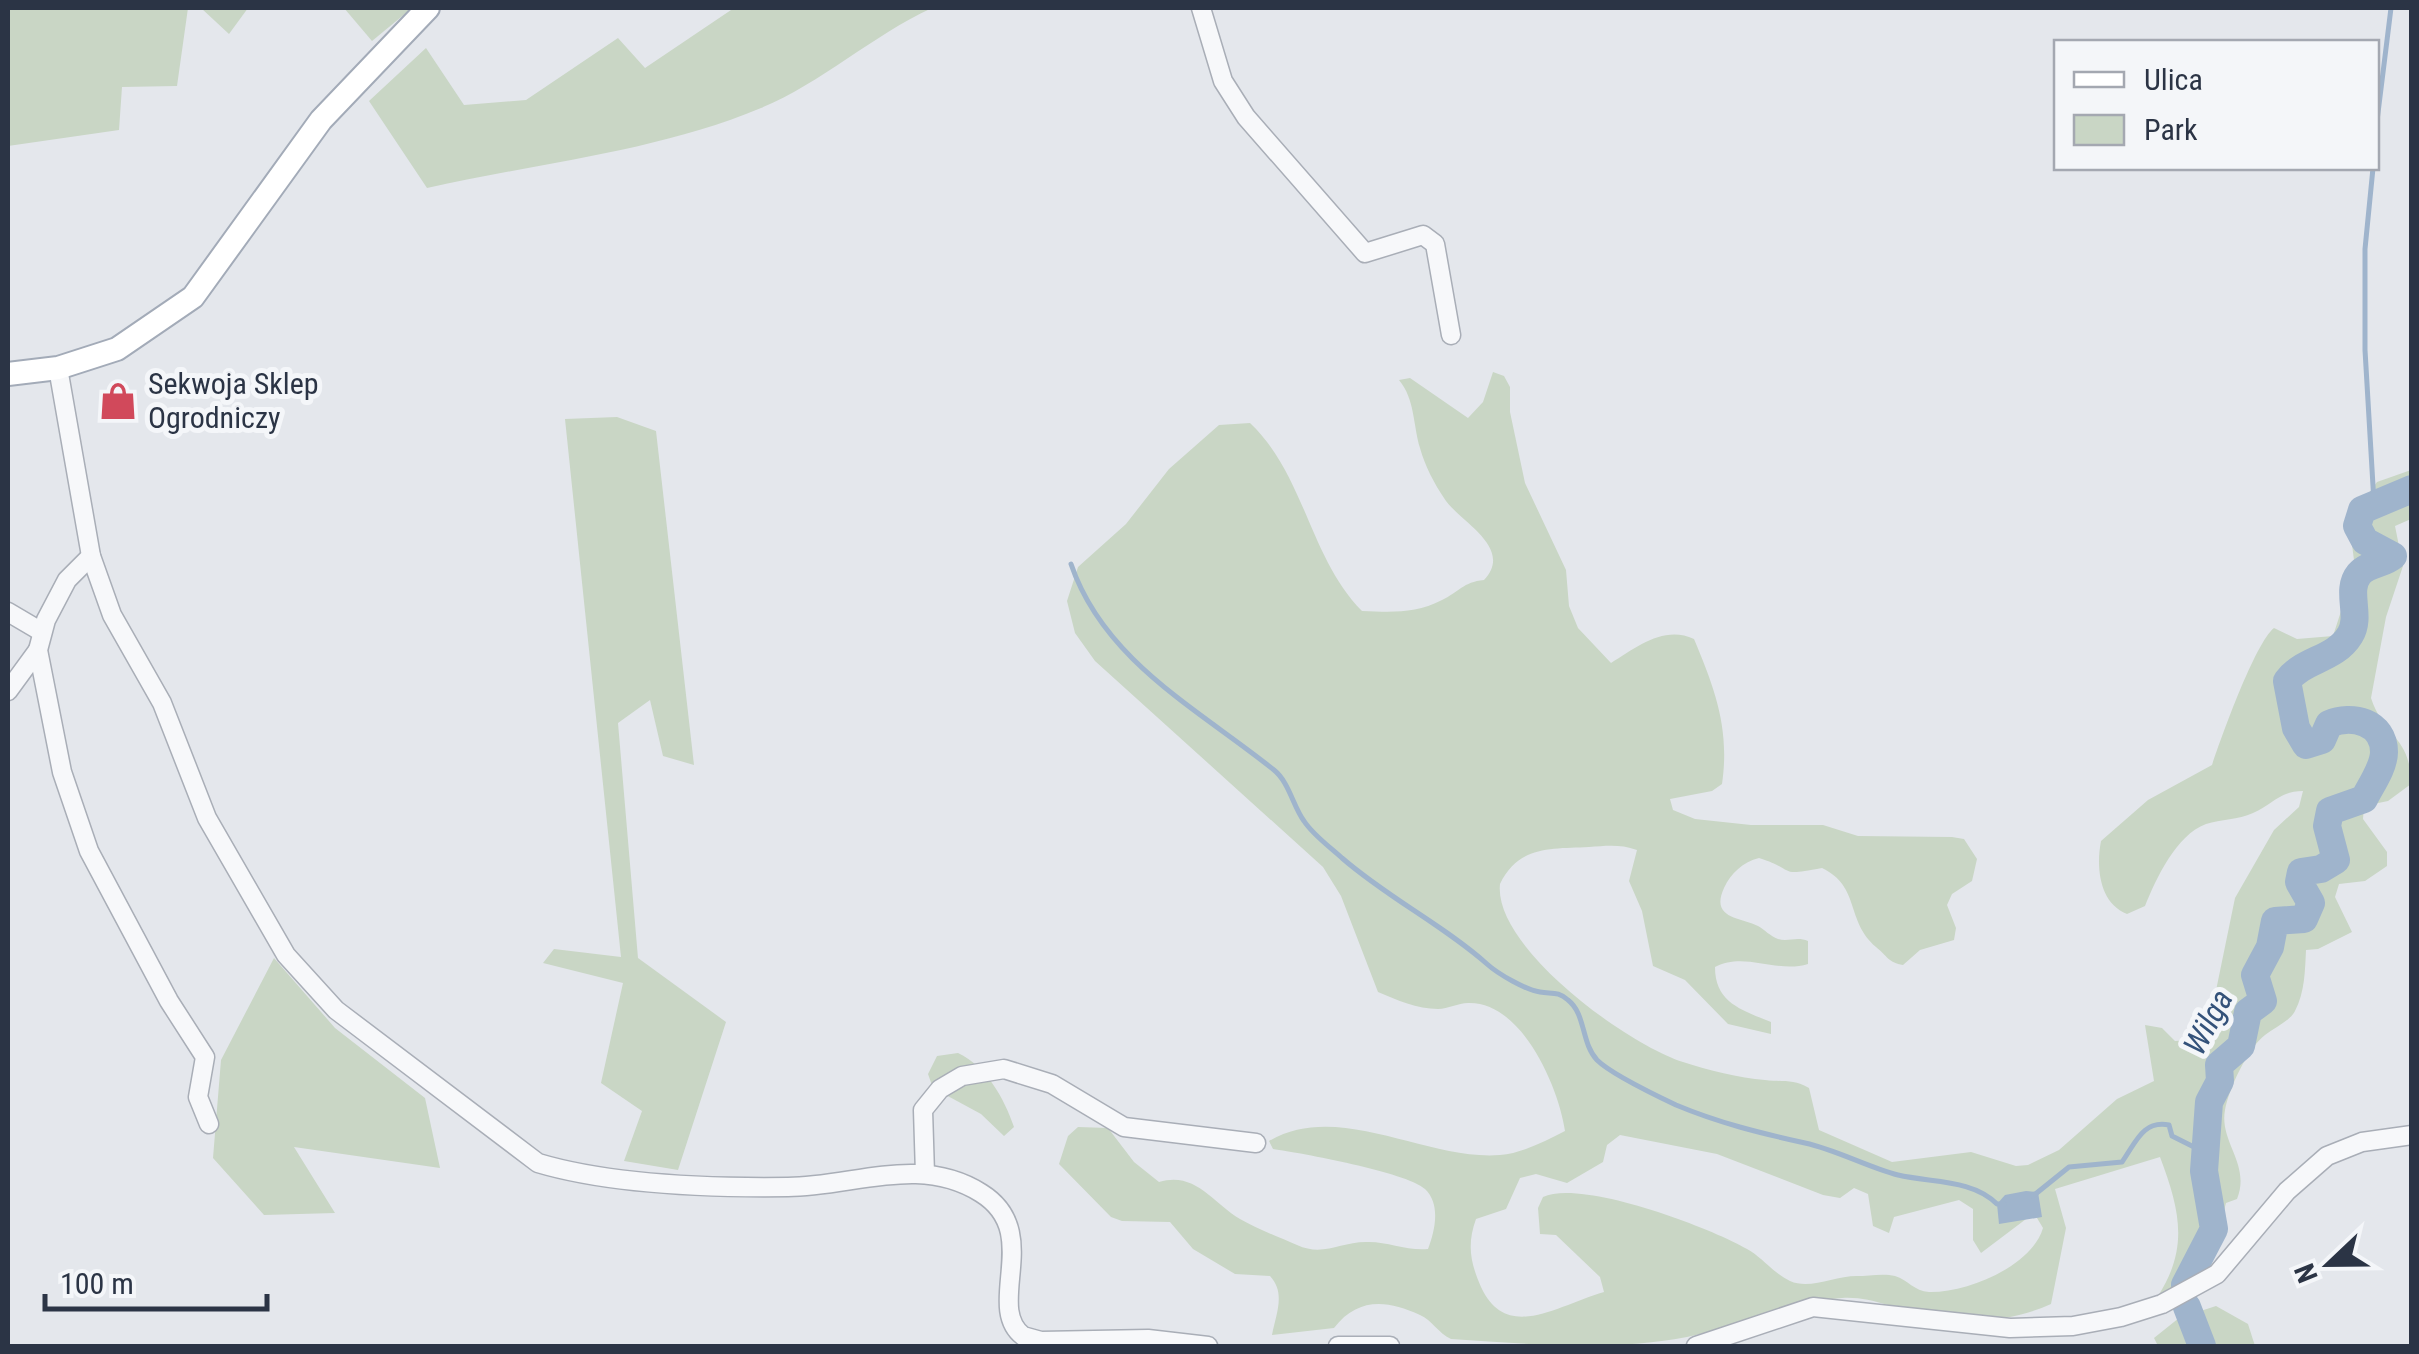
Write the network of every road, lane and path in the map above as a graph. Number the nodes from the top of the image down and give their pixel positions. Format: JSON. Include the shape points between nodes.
{"nodes":[{"id":1,"x":428,"y":8,"type":"edge"},
{"id":2,"x":1201,"y":8,"type":"edge"},
{"id":3,"x":1452,"y":336,"type":"dead end"},
{"id":4,"x":58,"y":368,"type":"junction"},
{"id":5,"x":8,"y":374,"type":"edge"},
{"id":6,"x":91,"y":556,"type":"junction"},
{"id":7,"x":8,"y":612,"type":"edge"},
{"id":8,"x":40,"y":641,"type":"junction"},
{"id":9,"x":8,"y":691,"type":"edge"},
{"id":10,"x":209,"y":1124,"type":"dead end"},
{"id":11,"x":2412,"y":1135,"type":"edge"},
{"id":12,"x":1256,"y":1142,"type":"dead end"},
{"id":13,"x":925,"y":1174,"type":"junction"},
{"id":14,"x":1723,"y":1343,"type":"edge"},
{"id":15,"x":1208,"y":1346,"type":"edge"},
{"id":16,"x":1338,"y":1346,"type":"edge"},
{"id":17,"x":1390,"y":1346,"type":"edge"},
{"id":18,"x":1696,"y":1346,"type":"edge"}],
"edges":[{"from":1,"to":4,"type":"main road","via":[[321,120],[193,297],[117,348]]},
{"from":2,"to":3,"type":"street","via":[[1224,81],[1246,117],[1365,253],[1430,237]]},
{"from":4,"to":5,"type":"main road"},
{"from":4,"to":6,"type":"street"},
{"from":6,"to":8,"type":"street","via":[[67,580]]},
{"from":6,"to":13,"type":"street","via":[[112,614],[162,703],[207,818],[286,955],[336,1010],[442,1094],[538,1162],[575,1174],[784,1188]]},
{"from":7,"to":8,"type":"street"},
{"from":8,"to":9,"type":"street"},
{"from":8,"to":10,"type":"street","via":[[76,819],[205,1057],[198,1097]]},
{"from":11,"to":14,"type":"street","via":[[2362,1142],[2327,1156],[2217,1274],[2162,1304],[2098,1322],[2010,1328],[1813,1307]]},
{"from":12,"to":13,"type":"street","via":[[1124,1126],[1025,1072],[982,1070],[940,1089],[923,1110]]},
{"from":13,"to":15,"type":"street","via":[[981,1192],[1006,1215],[1013,1244],[1011,1316],[1023,1336]]},
{"from":14,"to":18,"type":"street"},
{"from":16,"to":17,"type":"street"}]}
